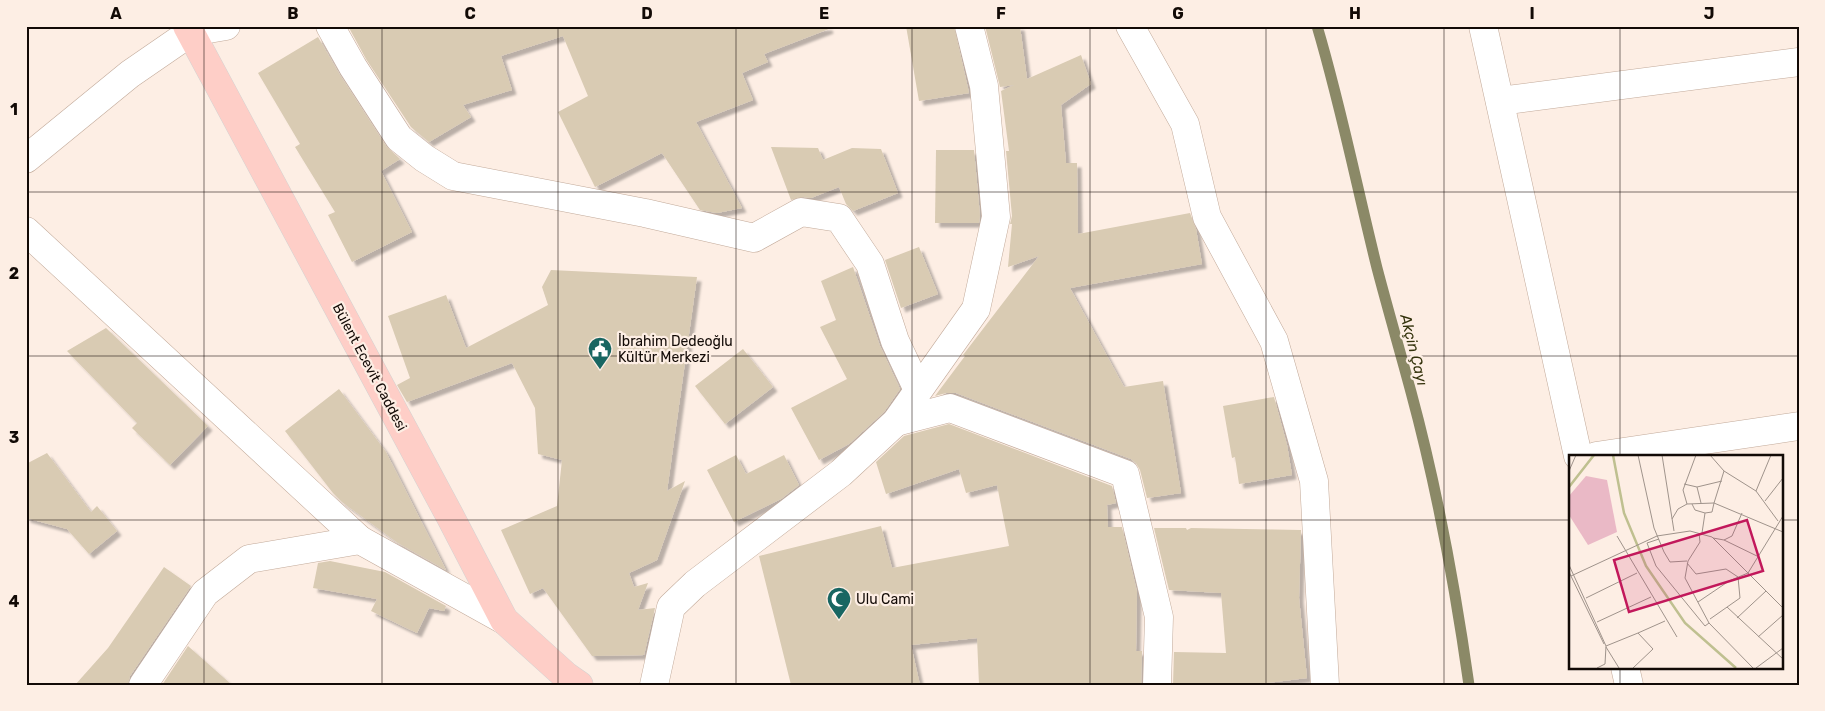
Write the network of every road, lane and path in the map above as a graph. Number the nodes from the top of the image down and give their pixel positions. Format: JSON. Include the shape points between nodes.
{"nodes":[{"id":1,"x":226,"y":26,"type":"edge"},
{"id":2,"x":330,"y":26,"type":"edge"},
{"id":3,"x":969,"y":26,"type":"edge"},
{"id":4,"x":1130,"y":26,"type":"edge"},
{"id":5,"x":1483,"y":26,"type":"edge"},
{"id":6,"x":189,"y":29,"type":"edge"},
{"id":7,"x":1799,"y":62,"type":"edge"},
{"id":8,"x":1500,"y":101,"type":"junction"},
{"id":9,"x":26,"y":159,"type":"edge"},
{"id":10,"x":26,"y":231,"type":"edge"},
{"id":11,"x":918,"y":390,"type":"junction"},
{"id":12,"x":896,"y":422,"type":"junction"},
{"id":13,"x":1799,"y":426,"type":"edge"},
{"id":14,"x":1578,"y":455,"type":"edge"},
{"id":15,"x":1603,"y":455,"type":"edge"},
{"id":16,"x":360,"y":540,"type":"junction"},
{"id":17,"x":504,"y":620,"type":"junction"},
{"id":18,"x":1625,"y":668,"type":"edge"},
{"id":19,"x":143,"y":685,"type":"edge"},
{"id":20,"x":579,"y":685,"type":"edge"},
{"id":21,"x":654,"y":685,"type":"edge"},
{"id":22,"x":1157,"y":685,"type":"edge"},
{"id":23,"x":1325,"y":685,"type":"edge"},
{"id":24,"x":1629,"y":685,"type":"edge"}],
"edges":[{"from":1,"to":6,"type":"street"},
{"from":2,"to":11,"type":"street","via":[[400,138],[452,176],[645,213],[754,238],[801,212],[839,218],[870,264],[895,341]]},
{"from":3,"to":11,"type":"street","via":[[984,86],[996,217],[976,309]]},
{"from":4,"to":23,"type":"street","via":[[1185,124],[1206,217],[1274,341],[1314,481]]},
{"from":5,"to":8,"type":"street"},
{"from":6,"to":9,"type":"street"},
{"from":6,"to":17,"type":"main road","name":"Bülent Ecevit Caddesi"},
{"from":7,"to":8,"type":"street"},
{"from":8,"to":14,"type":"street"},
{"from":10,"to":16,"type":"street"},
{"from":11,"to":12,"type":"street"},
{"from":12,"to":21,"type":"street","via":[[841,473],[695,584],[671,607]]},
{"from":12,"to":22,"type":"street","via":[[950,408],[1125,474],[1159,618]]},
{"from":13,"to":15,"type":"street"},
{"from":16,"to":17,"type":"street"},
{"from":16,"to":19,"type":"street","via":[[249,559],[205,593]]},
{"from":17,"to":20,"type":"main road","name":"Bülent Ecevit Caddesi"},
{"from":18,"to":24,"type":"street"}]}
